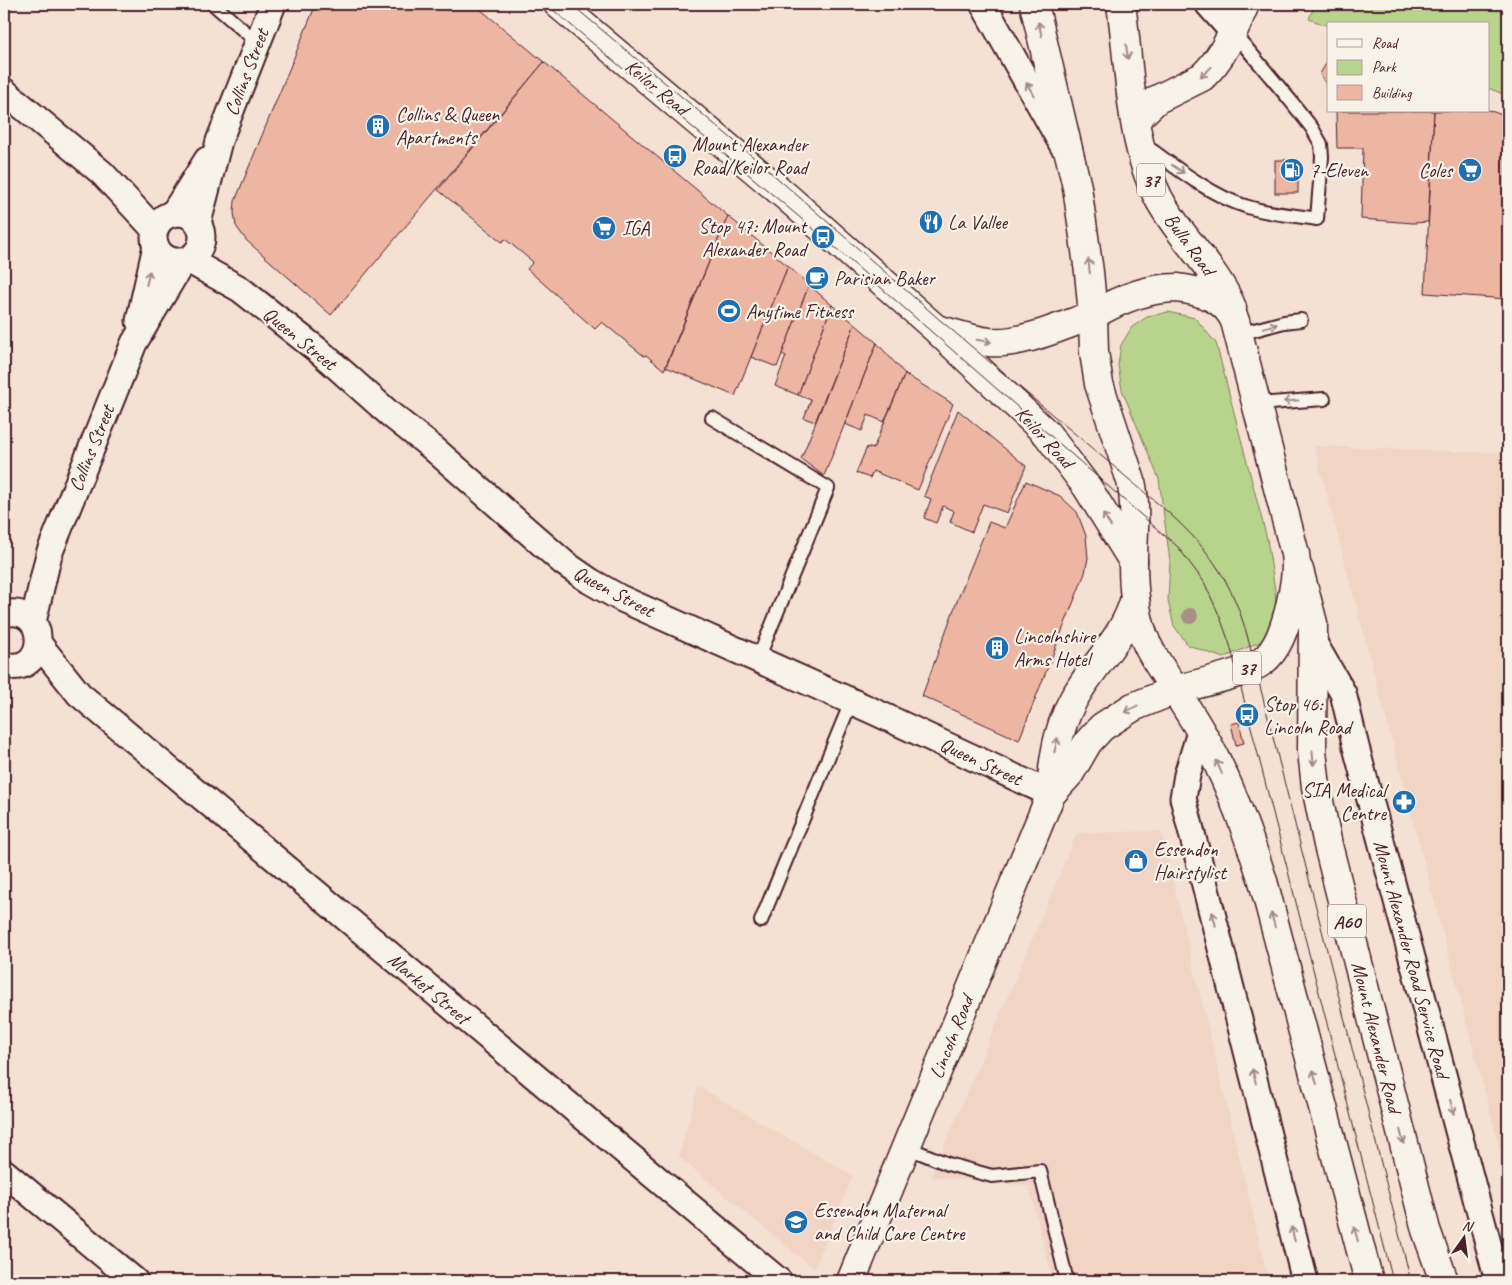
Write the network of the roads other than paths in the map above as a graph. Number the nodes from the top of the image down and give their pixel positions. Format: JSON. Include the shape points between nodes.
{"nodes":[{"id":1,"x":213,"y":4,"type":"edge"},
{"id":2,"x":273,"y":4,"type":"edge"},
{"id":3,"x":558,"y":4,"type":"edge"},
{"id":4,"x":983,"y":4,"type":"edge"},
{"id":5,"x":1034,"y":4,"type":"edge"},
{"id":6,"x":1122,"y":4,"type":"edge"},
{"id":7,"x":1208,"y":4,"type":"edge"},
{"id":8,"x":1245,"y":4,"type":"edge"},
{"id":9,"x":1233,"y":32,"type":"junction"},
{"id":10,"x":257,"y":42,"type":"junction"},
{"id":11,"x":4,"y":91,"type":"edge"},
{"id":12,"x":1137,"y":130,"type":"junction"},
{"id":13,"x":219,"y":141,"type":"junction"},
{"id":14,"x":1072,"y":161,"type":"junction"},
{"id":15,"x":163,"y":226,"type":"junction"},
{"id":16,"x":193,"y":246,"type":"junction"},
{"id":17,"x":1093,"y":315,"type":"junction"},
{"id":18,"x":1301,"y":320,"type":"dead end"},
{"id":19,"x":936,"y":329,"type":"junction"},
{"id":20,"x":1239,"y":334,"type":"junction"},
{"id":21,"x":134,"y":343,"type":"junction"},
{"id":22,"x":1324,"y":399,"type":"dead end"},
{"id":23,"x":1257,"y":404,"type":"junction"},
{"id":24,"x":712,"y":418,"type":"dead end"},
{"id":25,"x":1295,"y":554,"type":"junction"},
{"id":26,"x":1133,"y":561,"type":"junction"},
{"id":27,"x":1135,"y":598,"type":"junction"},
{"id":28,"x":22,"y":623,"type":"edge"},
{"id":29,"x":1314,"y":643,"type":"junction"},
{"id":30,"x":758,"y":659,"type":"junction"},
{"id":31,"x":11,"y":670,"type":"edge"},
{"id":32,"x":1176,"y":690,"type":"junction"},
{"id":33,"x":79,"y":694,"type":"junction"},
{"id":34,"x":851,"y":702,"type":"junction"},
{"id":35,"x":1200,"y":732,"type":"junction"},
{"id":36,"x":1051,"y":794,"type":"junction"},
{"id":37,"x":761,"y":921,"type":"dead end"},
{"id":38,"x":906,"y":1147,"type":"junction"},
{"id":39,"x":4,"y":1172,"type":"edge"},
{"id":40,"x":135,"y":1281,"type":"edge"},
{"id":41,"x":779,"y":1281,"type":"edge"},
{"id":42,"x":852,"y":1281,"type":"edge"},
{"id":43,"x":1067,"y":1281,"type":"edge"},
{"id":44,"x":1306,"y":1281,"type":"edge"},
{"id":45,"x":1369,"y":1281,"type":"edge"},
{"id":46,"x":1444,"y":1281,"type":"edge"},
{"id":47,"x":1498,"y":1281,"type":"edge"}],
"edges":[{"from":1,"to":10,"type":"lane"},
{"from":2,"to":10,"type":"street","name":"Collins Street"},
{"from":3,"to":19,"type":"main road","name":"Keilor Road","via":[[788,198]]},
{"from":14,"to":4,"type":"street","one_way":true},
{"from":14,"to":5,"type":"main road","number":"37","one_way":true},
{"from":6,"to":12,"type":"main road","name":"Bulla Road","number":"37","one_way":true},
{"from":7,"to":9,"type":"street"},
{"from":8,"to":9,"type":"main road"},
{"from":9,"to":12,"type":"main road","one_way":true,"via":[[1208,71],[1156,100]]},
{"from":12,"to":9,"type":"lane","one_way":true,"via":[[1177,169],[1244,206],[1318,219],[1320,144],[1312,128]]},
{"from":10,"to":13,"type":"street","name":"Collins Street"},
{"from":11,"to":15,"type":"street"},
{"from":12,"to":20,"type":"main road","name":"Bulla Road","number":"37","via":[[1146,169],[1157,194],[1173,222],[1226,295]]},
{"from":13,"to":15,"type":"street","name":"Collins Street"},
{"from":13,"to":16,"type":"street","name":"Collins Street"},
{"from":17,"to":14,"type":"main road","number":"37","one_way":true},
{"from":15,"to":16,"type":"street","via":[[180,213],[187,214]]},
{"from":15,"to":16,"type":"street","via":[[160,253],[167,258],[174,261]]},
{"from":21,"to":15,"type":"street","name":"Collins Street","one_way":true},
{"from":16,"to":21,"type":"street","name":"Collins Street"},
{"from":16,"to":30,"type":"street","name":"Queen Street","via":[[564,563],[620,598]]},
{"from":19,"to":17,"type":"main road","name":"Keilor Road","one_way":true,"via":[[976,340],[998,342],[1031,336]]},
{"from":17,"to":20,"type":"main road","number":"37","via":[[1152,291],[1188,289],[1206,294],[1227,308]]},
{"from":17,"to":26,"type":"main road","number":"37","via":[[1093,346],[1099,384],[1134,494]]},
{"from":20,"to":18,"type":"lane","one_way":true},
{"from":26,"to":19,"type":"main road","name":"Keilor Road","one_way":true,"via":[[1055,444]]},
{"from":20,"to":23,"type":"main road","number":"37"},
{"from":21,"to":28,"type":"street","name":"Collins Street"},
{"from":22,"to":23,"type":"lane","one_way":true},
{"from":23,"to":25,"type":"main road","number":"37"},
{"from":24,"to":30,"type":"lane","via":[[828,488]]},
{"from":25,"to":29,"type":"main road","name":"Mount Alexander Road","number":"A60","via":[[1312,616]]},
{"from":25,"to":32,"type":"main road","number":"37","via":[[1296,572],[1285,625],[1268,656],[1254,666]]},
{"from":26,"to":27,"type":"main road","number":"37"},
{"from":27,"to":32,"type":"main road","number":"37","via":[[1138,622],[1147,645]]},
{"from":36,"to":27,"type":"main road","name":"Lincoln Road","number":"37","one_way":true,"via":[[1054,754],[1068,711],[1080,687],[1123,629]]},
{"from":28,"to":31,"type":"street","via":[[36,652]]},
{"from":28,"to":33,"type":"street","name":"Market Street"},
{"from":29,"to":46,"type":"main road","name":"Mount Alexander Road","number":"A60","one_way":true,"via":[[1312,751],[1316,787],[1426,1230]]},
{"from":29,"to":47,"type":"street","name":"Mount Alexander Road Service Road","one_way":true,"via":[[1347,706]]},
{"from":30,"to":34,"type":"street","name":"Queen Street"},
{"from":31,"to":33,"type":"street","name":"Market Street"},
{"from":32,"to":35,"type":"main road"},
{"from":32,"to":36,"type":"main road","name":"Lincoln Road","number":"37","one_way":true,"via":[[1133,707],[1102,727]]},
{"from":33,"to":41,"type":"street","name":"Market Street"},
{"from":34,"to":36,"type":"street","name":"Queen Street"},
{"from":34,"to":37,"type":"lane"},
{"from":44,"to":35,"type":"street","one_way":true,"via":[[1183,798],[1186,775]]},
{"from":45,"to":35,"type":"main road","one_way":true,"via":[[1263,881],[1237,807]]},
{"from":36,"to":38,"type":"main road","name":"Lincoln Road","number":"37"},
{"from":38,"to":42,"type":"main road","name":"Lincoln Road","number":"37"},
{"from":38,"to":43,"type":"lane","via":[[948,1164],[992,1176],[1040,1171]]},
{"from":39,"to":40,"type":"street"}]}
